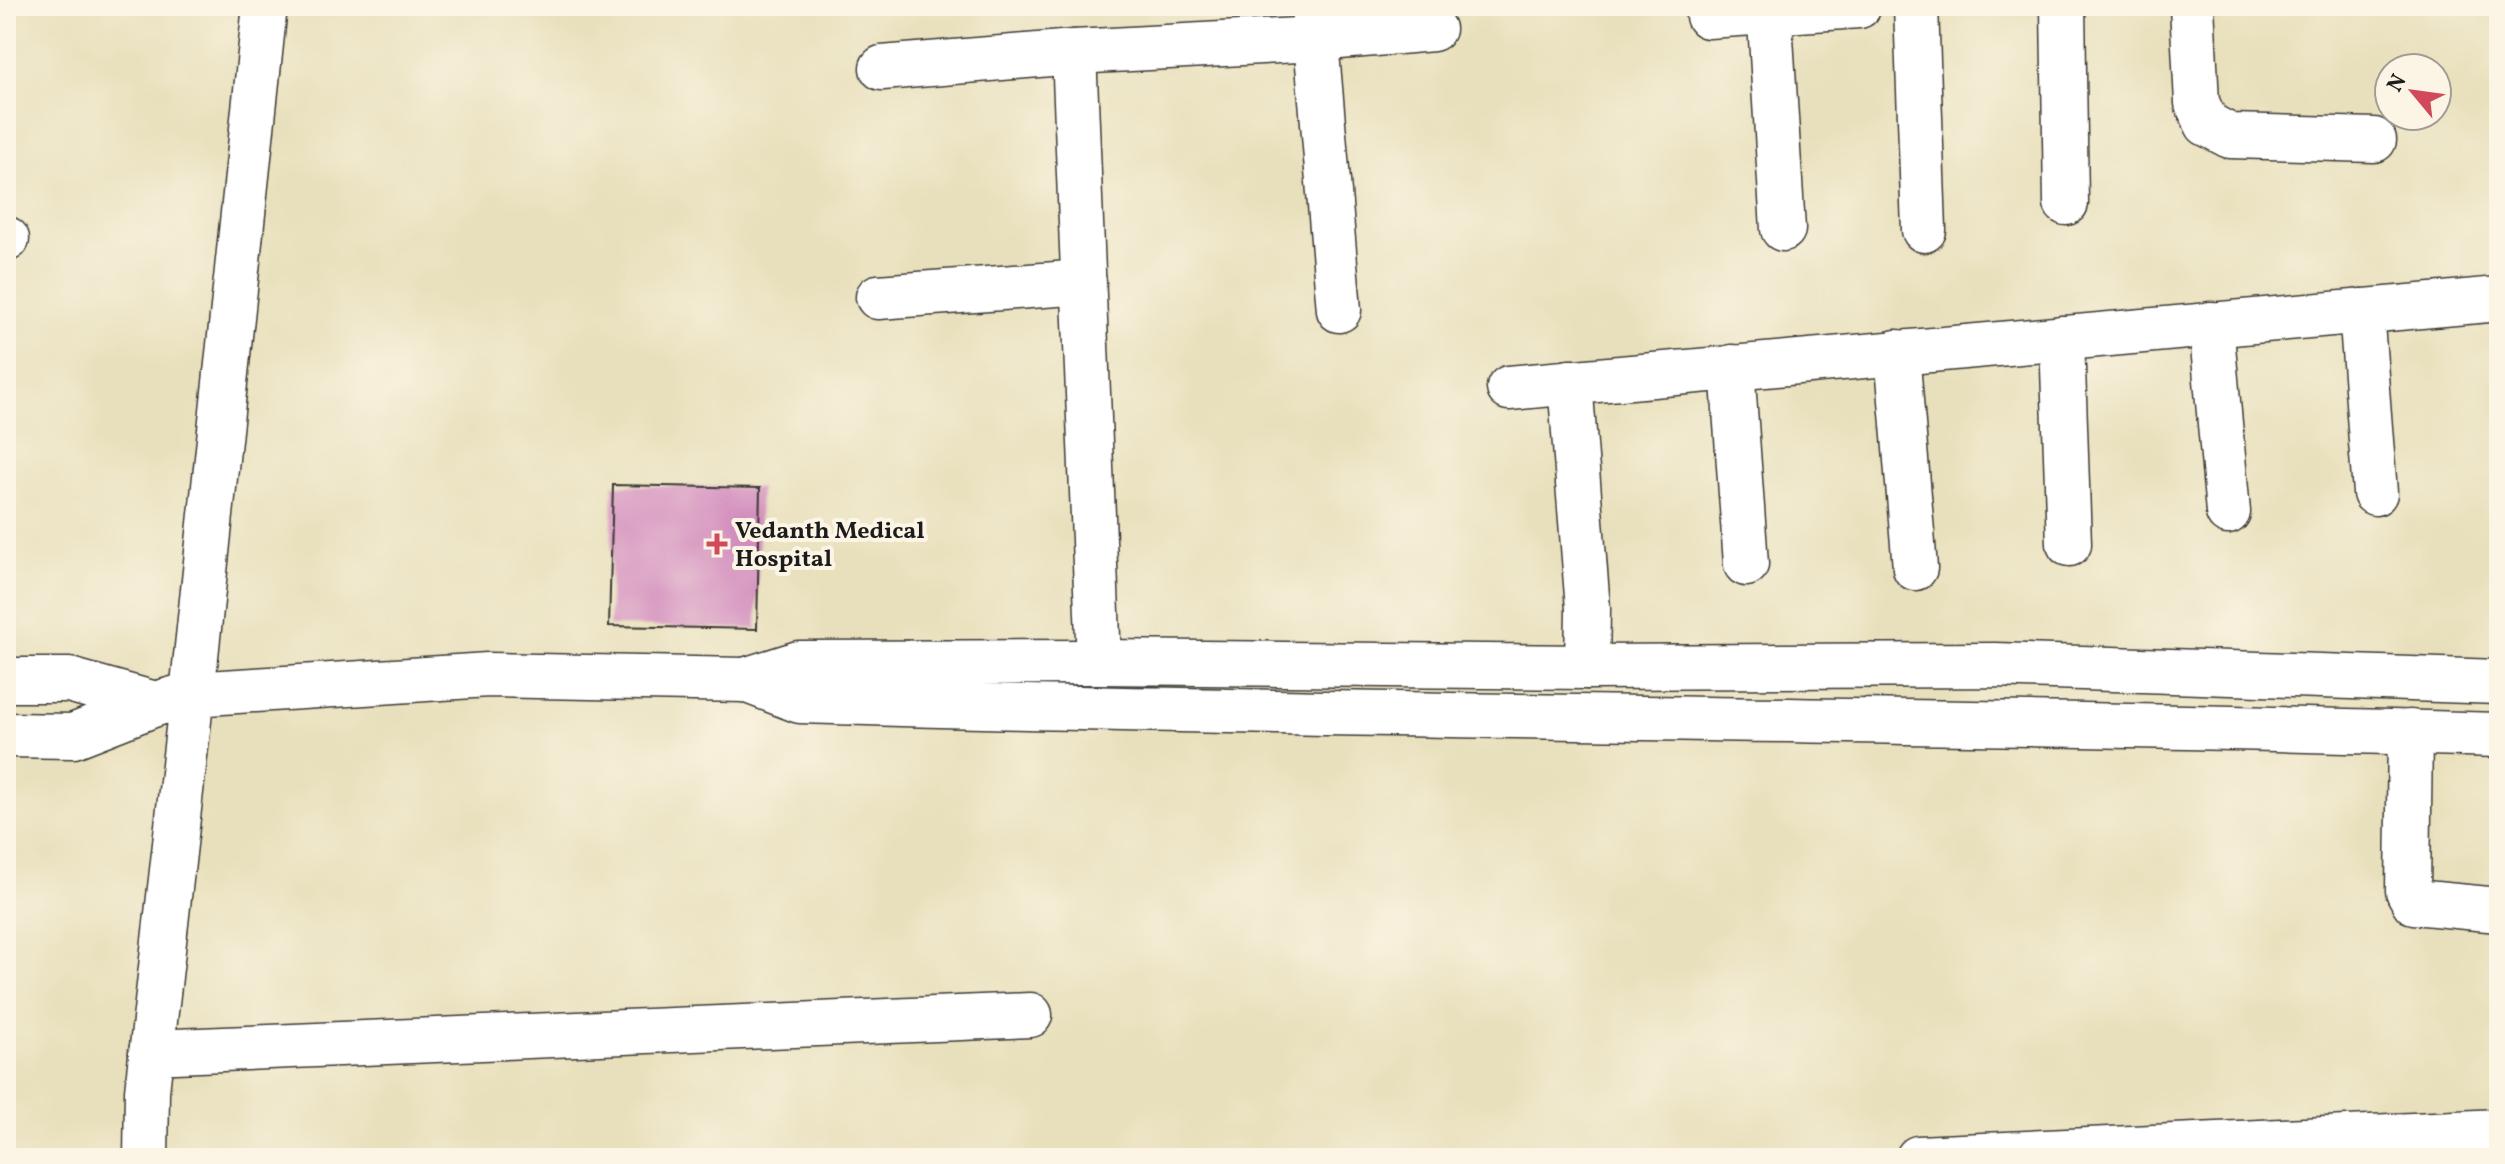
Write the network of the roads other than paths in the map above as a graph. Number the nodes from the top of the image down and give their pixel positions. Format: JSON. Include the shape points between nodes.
{"nodes":[{"id":1,"x":265,"y":6,"type":"edge"},
{"id":2,"x":1859,"y":6,"type":"edge"},
{"id":3,"x":1916,"y":6,"type":"edge"},
{"id":4,"x":2063,"y":6,"type":"edge"},
{"id":5,"x":2192,"y":6,"type":"edge"},
{"id":6,"x":1770,"y":9,"type":"edge"},
{"id":7,"x":1708,"y":16,"type":"dead end"},
{"id":8,"x":1315,"y":22,"type":"edge"},
{"id":9,"x":1433,"y":29,"type":"dead end"},
{"id":10,"x":1074,"y":52,"type":"junction"},
{"id":11,"x":882,"y":68,"type":"dead end"},
{"id":12,"x":2374,"y":140,"type":"dead end"},
{"id":13,"x":2066,"y":203,"type":"dead end"},
{"id":14,"x":1783,"y":229,"type":"dead end"},
{"id":15,"x":1924,"y":230,"type":"dead end"},
{"id":16,"x":1084,"y":282,"type":"junction"},
{"id":17,"x":878,"y":297,"type":"dead end"},
{"id":18,"x":2499,"y":299,"type":"edge"},
{"id":19,"x":1339,"y":310,"type":"dead end"},
{"id":20,"x":2361,"y":311,"type":"junction"},
{"id":21,"x":2211,"y":324,"type":"junction"},
{"id":22,"x":2062,"y":338,"type":"junction"},
{"id":23,"x":1897,"y":352,"type":"junction"},
{"id":24,"x":1732,"y":367,"type":"junction"},
{"id":25,"x":1570,"y":382,"type":"junction"},
{"id":26,"x":1509,"y":388,"type":"dead end"},
{"id":27,"x":2375,"y":493,"type":"dead end"},
{"id":28,"x":2228,"y":512,"type":"dead end"},
{"id":29,"x":2069,"y":544,"type":"dead end"},
{"id":30,"x":1746,"y":564,"type":"dead end"},
{"id":31,"x":1915,"y":568,"type":"dead end"},
{"id":32,"x":1099,"y":662,"type":"junction"},
{"id":33,"x":1587,"y":667,"type":"junction"},
{"id":34,"x":6,"y":680,"type":"edge"},
{"id":35,"x":745,"y":680,"type":"junction"},
{"id":36,"x":2499,"y":682,"type":"edge"},
{"id":37,"x":173,"y":699,"type":"junction"},
{"id":38,"x":2410,"y":732,"type":"junction"},
{"id":39,"x":6,"y":735,"type":"edge"},
{"id":40,"x":2499,"y":735,"type":"edge"},
{"id":41,"x":2499,"y":910,"type":"edge"},
{"id":42,"x":1030,"y":1015,"type":"dead end"},
{"id":43,"x":151,"y":1052,"type":"junction"},
{"id":44,"x":2499,"y":1131,"type":"edge"},
{"id":45,"x":146,"y":1158,"type":"edge"},
{"id":46,"x":1918,"y":1158,"type":"edge"}],
"edges":[{"from":1,"to":37,"type":"street"},
{"from":2,"to":6,"type":"street"},
{"from":3,"to":15,"type":"street"},
{"from":4,"to":13,"type":"street"},
{"from":5,"to":12,"type":"street","via":[[2197,103],[2207,124],[2230,136]]},
{"from":6,"to":7,"type":"street"},
{"from":6,"to":14,"type":"street"},
{"from":8,"to":9,"type":"street"},
{"from":8,"to":10,"type":"street"},
{"from":8,"to":19,"type":"street"},
{"from":10,"to":11,"type":"street"},
{"from":10,"to":16,"type":"street"},
{"from":16,"to":17,"type":"street"},
{"from":16,"to":32,"type":"street"},
{"from":18,"to":20,"type":"street"},
{"from":20,"to":21,"type":"street"},
{"from":20,"to":27,"type":"street"},
{"from":21,"to":22,"type":"street"},
{"from":21,"to":28,"type":"street"},
{"from":22,"to":23,"type":"street"},
{"from":22,"to":29,"type":"street"},
{"from":23,"to":24,"type":"street"},
{"from":23,"to":31,"type":"street"},
{"from":24,"to":25,"type":"street"},
{"from":24,"to":30,"type":"street"},
{"from":25,"to":26,"type":"street"},
{"from":25,"to":33,"type":"street","via":[[1588,609]]},
{"from":32,"to":33,"type":"street"},
{"from":32,"to":35,"type":"street","via":[[799,663]]},
{"from":33,"to":36,"type":"street","via":[[1995,665]]},
{"from":34,"to":37,"type":"street","via":[[69,680]]},
{"from":35,"to":37,"type":"street","via":[[488,675]]},
{"from":35,"to":38,"type":"street","via":[[800,701]]},
{"from":37,"to":39,"type":"street","via":[[73,736]]},
{"from":37,"to":43,"type":"street"},
{"from":38,"to":40,"type":"street"},
{"from":38,"to":41,"type":"street","via":[[2408,891],[2414,902]]},
{"from":42,"to":43,"type":"street"},
{"from":43,"to":45,"type":"street"},
{"from":44,"to":46,"type":"street"}]}
